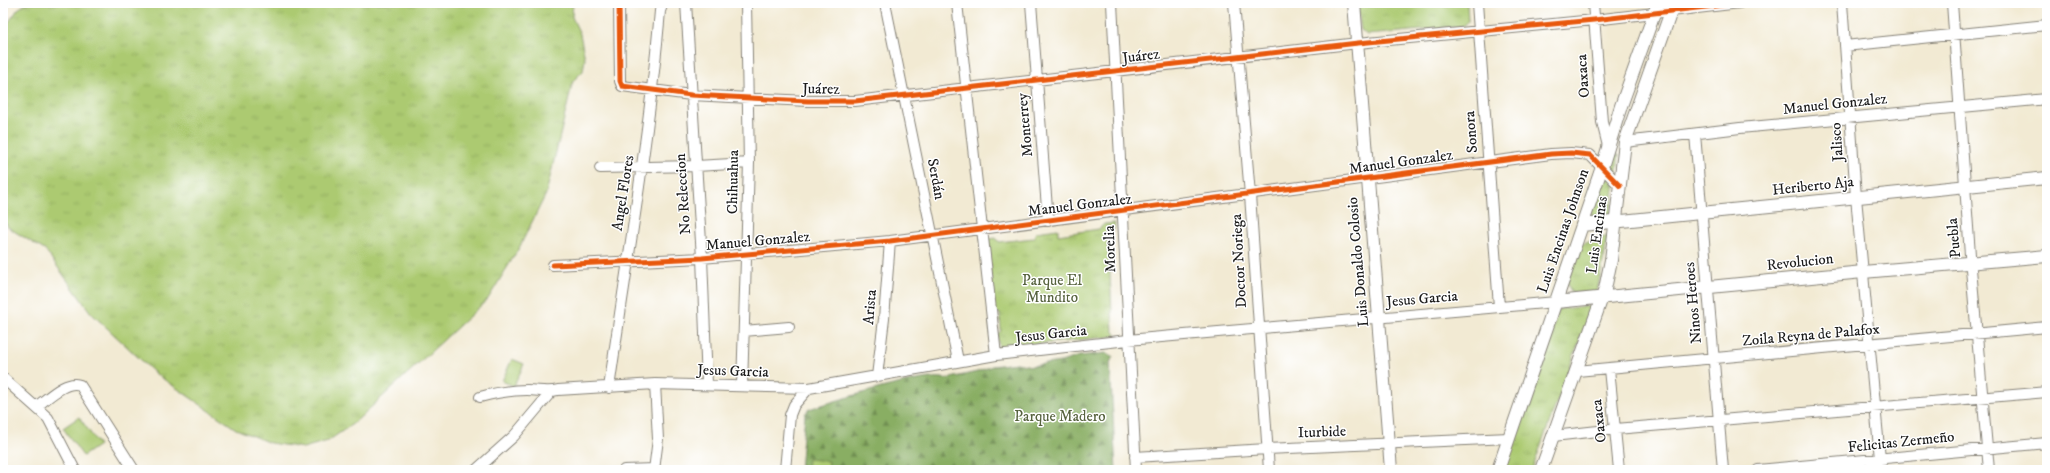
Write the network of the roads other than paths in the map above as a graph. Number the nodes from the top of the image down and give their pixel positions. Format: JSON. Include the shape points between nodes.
{"nodes":[{"id":1,"x":619,"y":3,"type":"edge"},
{"id":2,"x":662,"y":3,"type":"edge"},
{"id":3,"x":686,"y":3,"type":"edge"},
{"id":4,"x":746,"y":3,"type":"edge"},
{"id":5,"x":886,"y":3,"type":"edge"},
{"id":6,"x":957,"y":3,"type":"edge"},
{"id":7,"x":1031,"y":3,"type":"edge"},
{"id":8,"x":1112,"y":3,"type":"edge"},
{"id":9,"x":1234,"y":3,"type":"edge"},
{"id":10,"x":1354,"y":3,"type":"edge"},
{"id":11,"x":1476,"y":3,"type":"edge"},
{"id":12,"x":1592,"y":3,"type":"edge"},
{"id":13,"x":1740,"y":3,"type":"edge"},
{"id":14,"x":1842,"y":3,"type":"edge"},
{"id":15,"x":1952,"y":3,"type":"edge"},
{"id":16,"x":1673,"y":7,"type":"edge"},
{"id":17,"x":1656,"y":8,"type":"edge"},
{"id":18,"x":1594,"y":20,"type":"junction"},
{"id":19,"x":2047,"y":26,"type":"edge"},
{"id":20,"x":1479,"y":32,"type":"junction"},
{"id":21,"x":1954,"y":36,"type":"junction"},
{"id":22,"x":1358,"y":43,"type":"junction"},
{"id":23,"x":1845,"y":46,"type":"junction"},
{"id":24,"x":1238,"y":56,"type":"junction"},
{"id":25,"x":1115,"y":72,"type":"junction"},
{"id":26,"x":1036,"y":79,"type":"junction"},
{"id":27,"x":966,"y":87,"type":"junction"},
{"id":28,"x":653,"y":92,"type":"junction"},
{"id":29,"x":691,"y":95,"type":"junction"},
{"id":30,"x":904,"y":96,"type":"junction"},
{"id":31,"x":749,"y":97,"type":"junction"},
{"id":32,"x":2047,"y":99,"type":"edge"},
{"id":33,"x":1959,"y":106,"type":"junction"},
{"id":34,"x":1851,"y":117,"type":"junction"},
{"id":35,"x":1695,"y":134,"type":"junction"},
{"id":36,"x":1625,"y":142,"type":"junction"},
{"id":37,"x":1608,"y":146,"type":"junction"},
{"id":38,"x":1488,"y":162,"type":"junction"},
{"id":39,"x":749,"y":163,"type":"junction"},
{"id":40,"x":696,"y":166,"type":"junction"},
{"id":41,"x":643,"y":167,"type":"junction"},
{"id":42,"x":1602,"y":167,"type":"junction"},
{"id":43,"x":600,"y":168,"type":"dead end"},
{"id":44,"x":2047,"y":178,"type":"edge"},
{"id":45,"x":1368,"y":179,"type":"junction"},
{"id":46,"x":1620,"y":186,"type":"junction"},
{"id":47,"x":1965,"y":187,"type":"junction"},
{"id":48,"x":1250,"y":195,"type":"junction"},
{"id":49,"x":1856,"y":197,"type":"junction"},
{"id":50,"x":1124,"y":211,"type":"junction"},
{"id":51,"x":1701,"y":213,"type":"junction"},
{"id":52,"x":1048,"y":221,"type":"junction"},
{"id":53,"x":1616,"y":221,"type":"junction"},
{"id":54,"x":1582,"y":226,"type":"junction"},
{"id":55,"x":982,"y":230,"type":"junction"},
{"id":56,"x":932,"y":236,"type":"junction"},
{"id":57,"x":890,"y":241,"type":"junction"},
{"id":58,"x":746,"y":254,"type":"junction"},
{"id":59,"x":2047,"y":256,"type":"edge"},
{"id":60,"x":702,"y":258,"type":"junction"},
{"id":61,"x":627,"y":261,"type":"junction"},
{"id":62,"x":1971,"y":263,"type":"junction"},
{"id":63,"x":553,"y":265,"type":"dead end"},
{"id":64,"x":1863,"y":272,"type":"junction"},
{"id":65,"x":1706,"y":288,"type":"junction"},
{"id":66,"x":1602,"y":298,"type":"junction"},
{"id":67,"x":1556,"y":302,"type":"junction"},
{"id":68,"x":1499,"y":307,"type":"junction"},
{"id":69,"x":1379,"y":318,"type":"junction"},
{"id":70,"x":2047,"y":327,"type":"edge"},
{"id":71,"x":789,"y":328,"type":"dead end"},
{"id":72,"x":1258,"y":329,"type":"junction"},
{"id":73,"x":744,"y":331,"type":"junction"},
{"id":74,"x":1977,"y":334,"type":"junction"},
{"id":75,"x":1128,"y":340,"type":"junction"},
{"id":76,"x":1870,"y":344,"type":"junction"},
{"id":77,"x":996,"y":355,"type":"junction"},
{"id":78,"x":1713,"y":359,"type":"junction"},
{"id":79,"x":958,"y":362,"type":"junction"},
{"id":80,"x":1609,"y":369,"type":"junction"},
{"id":81,"x":1577,"y":371,"type":"junction"},
{"id":82,"x":877,"y":376,"type":"junction"},
{"id":83,"x":3,"y":378,"type":"edge"},
{"id":84,"x":655,"y":384,"type":"junction"},
{"id":85,"x":707,"y":384,"type":"junction"},
{"id":86,"x":742,"y":386,"type":"junction"},
{"id":87,"x":609,"y":388,"type":"junction"},
{"id":88,"x":809,"y":388,"type":"junction"},
{"id":89,"x":551,"y":392,"type":"junction"},
{"id":90,"x":2047,"y":392,"type":"edge"},
{"id":91,"x":1983,"y":396,"type":"junction"},
{"id":92,"x":480,"y":397,"type":"dead end"},
{"id":93,"x":37,"y":406,"type":"junction"},
{"id":94,"x":1876,"y":406,"type":"junction"},
{"id":95,"x":1718,"y":420,"type":"junction"},
{"id":96,"x":1616,"y":429,"type":"junction"},
{"id":97,"x":1553,"y":436,"type":"junction"},
{"id":98,"x":1509,"y":438,"type":"junction"},
{"id":99,"x":2047,"y":443,"type":"edge"},
{"id":100,"x":1389,"y":444,"type":"junction"},
{"id":101,"x":1267,"y":448,"type":"junction"},
{"id":102,"x":1987,"y":448,"type":"junction"},
{"id":103,"x":1135,"y":457,"type":"junction"},
{"id":104,"x":1880,"y":460,"type":"junction"},
{"id":105,"x":75,"y":470,"type":"edge"},
{"id":106,"x":134,"y":470,"type":"edge"},
{"id":107,"x":476,"y":470,"type":"edge"},
{"id":108,"x":624,"y":470,"type":"edge"},
{"id":109,"x":654,"y":470,"type":"edge"},
{"id":110,"x":785,"y":470,"type":"edge"},
{"id":111,"x":1136,"y":470,"type":"edge"},
{"id":112,"x":1269,"y":470,"type":"edge"},
{"id":113,"x":1390,"y":470,"type":"edge"},
{"id":114,"x":1498,"y":470,"type":"edge"},
{"id":115,"x":1541,"y":470,"type":"edge"},
{"id":116,"x":1619,"y":470,"type":"edge"},
{"id":117,"x":1723,"y":470,"type":"edge"},
{"id":118,"x":1758,"y":470,"type":"edge"},
{"id":119,"x":1881,"y":470,"type":"edge"},
{"id":120,"x":1989,"y":470,"type":"edge"}],
"edges":[{"from":1,"to":28,"type":"street","name":"Juárez","via":[[620,84]]},
{"from":2,"to":28,"type":"street","name":"Angel Flores"},
{"from":3,"to":29,"type":"street","name":"No Releccion"},
{"from":4,"to":31,"type":"street","name":"Chihuahua"},
{"from":5,"to":30,"type":"street","name":"Serdán"},
{"from":6,"to":27,"type":"street"},
{"from":7,"to":26,"type":"street","name":"Monterrey"},
{"from":8,"to":25,"type":"street","name":"Morelia"},
{"from":9,"to":24,"type":"street","name":"Doctor Noriega"},
{"from":10,"to":22,"type":"main road","name":"Luis Donaldo Colosio"},
{"from":11,"to":20,"type":"street","name":"Sonora"},
{"from":12,"to":18,"type":"street","name":"Oaxaca"},
{"from":13,"to":16,"type":"street","name":"Juárez"},
{"from":14,"to":23,"type":"street","name":"Jalisco"},
{"from":15,"to":21,"type":"street","name":"Puebla"},
{"from":16,"to":17,"type":"street","name":"Juárez"},
{"from":16,"to":36,"type":"main road","name":"Luis Encinas"},
{"from":17,"to":18,"type":"street","name":"Juárez"},
{"from":17,"to":37,"type":"main road","name":"Luis Encinas Johnson"},
{"from":18,"to":20,"type":"street","name":"Juárez"},
{"from":18,"to":37,"type":"street","name":"Oaxaca","via":[[1602,122]]},
{"from":19,"to":21,"type":"street"},
{"from":20,"to":22,"type":"street","name":"Juárez"},
{"from":20,"to":38,"type":"street","name":"Sonora"},
{"from":21,"to":23,"type":"street"},
{"from":21,"to":33,"type":"street","name":"Puebla"},
{"from":22,"to":24,"type":"street","name":"Juárez"},
{"from":22,"to":45,"type":"main road","name":"Luis Donaldo Colosio"},
{"from":23,"to":34,"type":"street","name":"Jalisco"},
{"from":24,"to":25,"type":"street","name":"Juárez"},
{"from":24,"to":48,"type":"street","name":"Doctor Noriega"},
{"from":25,"to":26,"type":"street","name":"Juárez"},
{"from":25,"to":50,"type":"street","name":"Morelia"},
{"from":26,"to":27,"type":"street","name":"Juárez"},
{"from":26,"to":52,"type":"street","name":"Monterrey"},
{"from":27,"to":30,"type":"street","name":"Juárez"},
{"from":27,"to":55,"type":"street"},
{"from":28,"to":29,"type":"street","name":"Juárez"},
{"from":28,"to":41,"type":"street","name":"Angel Flores"},
{"from":29,"to":31,"type":"street","name":"Juárez"},
{"from":29,"to":40,"type":"street","name":"No Releccion"},
{"from":30,"to":31,"type":"street","name":"Juárez","via":[[854,101]]},
{"from":30,"to":56,"type":"street","name":"Serdán"},
{"from":31,"to":39,"type":"street","name":"Chihuahua"},
{"from":32,"to":33,"type":"street","name":"Manuel Gonzalez"},
{"from":33,"to":34,"type":"street","name":"Manuel Gonzalez"},
{"from":33,"to":47,"type":"street","name":"Puebla"},
{"from":34,"to":35,"type":"street","name":"Manuel Gonzalez"},
{"from":34,"to":49,"type":"street","name":"Jalisco"},
{"from":35,"to":36,"type":"street","name":"Manuel Gonzalez"},
{"from":35,"to":51,"type":"street","name":"Ninos Heroes"},
{"from":36,"to":46,"type":"main road","name":"Luis Encinas"},
{"from":37,"to":42,"type":"main road","name":"Luis Encinas Johnson"},
{"from":38,"to":42,"type":"street","name":"Manuel Gonzalez","via":[[1581,153],[1590,155]]},
{"from":38,"to":45,"type":"street","name":"Manuel Gonzalez"},
{"from":38,"to":68,"type":"street","name":"Sonora"},
{"from":39,"to":40,"type":"street"},
{"from":39,"to":58,"type":"street","name":"Chihuahua"},
{"from":40,"to":41,"type":"street"},
{"from":40,"to":60,"type":"street","name":"No Releccion"},
{"from":41,"to":43,"type":"street"},
{"from":41,"to":61,"type":"street","name":"Angel Flores"},
{"from":42,"to":46,"type":"street","name":"Manuel Gonzalez"},
{"from":42,"to":54,"type":"main road","name":"Luis Encinas Johnson"},
{"from":44,"to":47,"type":"main road","name":"Heriberto Aja"},
{"from":45,"to":48,"type":"street","name":"Manuel Gonzalez"},
{"from":45,"to":69,"type":"main road","name":"Luis Donaldo Colosio"},
{"from":46,"to":53,"type":"main road","name":"Luis Encinas"},
{"from":47,"to":49,"type":"main road","name":"Heriberto Aja"},
{"from":47,"to":62,"type":"street","name":"Puebla"},
{"from":48,"to":50,"type":"street","name":"Manuel Gonzalez"},
{"from":48,"to":72,"type":"street","name":"Doctor Noriega"},
{"from":49,"to":51,"type":"main road","name":"Heriberto Aja"},
{"from":49,"to":64,"type":"street","name":"Jalisco"},
{"from":50,"to":52,"type":"street","name":"Manuel Gonzalez"},
{"from":50,"to":75,"type":"street","name":"Morelia"},
{"from":51,"to":53,"type":"main road","name":"Heriberto Aja"},
{"from":51,"to":65,"type":"street","name":"Ninos Heroes"},
{"from":52,"to":55,"type":"street","name":"Manuel Gonzalez"},
{"from":53,"to":54,"type":"main road","name":"Heriberto Aja"},
{"from":53,"to":66,"type":"main road","name":"Luis Encinas","via":[[1611,260]]},
{"from":54,"to":67,"type":"main road","name":"Luis Encinas Johnson"},
{"from":55,"to":56,"type":"street","name":"Manuel Gonzalez"},
{"from":55,"to":77,"type":"street"},
{"from":56,"to":57,"type":"street","name":"Manuel Gonzalez"},
{"from":56,"to":79,"type":"street","name":"Serdán"},
{"from":57,"to":58,"type":"street","name":"Manuel Gonzalez"},
{"from":57,"to":82,"type":"street","name":"Arista"},
{"from":58,"to":60,"type":"street","name":"Manuel Gonzalez"},
{"from":58,"to":73,"type":"street","name":"Chihuahua"},
{"from":59,"to":62,"type":"main road","name":"Revolucion"},
{"from":60,"to":61,"type":"street","name":"Manuel Gonzalez"},
{"from":60,"to":85,"type":"street","name":"No Releccion"},
{"from":61,"to":63,"type":"street","name":"Manuel Gonzalez"},
{"from":61,"to":87,"type":"street","name":"Angel Flores"},
{"from":62,"to":64,"type":"main road","name":"Revolucion"},
{"from":62,"to":74,"type":"street","name":"Puebla"},
{"from":64,"to":65,"type":"main road","name":"Revolucion"},
{"from":64,"to":76,"type":"street","name":"Jalisco"},
{"from":65,"to":66,"type":"main road","name":"Revolucion"},
{"from":65,"to":78,"type":"street","name":"Ninos Heroes"},
{"from":66,"to":67,"type":"main road","name":"Revolucion"},
{"from":66,"to":81,"type":"main road","name":"Luis Encinas"},
{"from":67,"to":68,"type":"street","name":"Jesus Garcia"},
{"from":67,"to":98,"type":"main road","name":"Luis Encinas Johnson"},
{"from":68,"to":69,"type":"street","name":"Jesus Garcia"},
{"from":69,"to":72,"type":"street","name":"Jesus Garcia"},
{"from":69,"to":100,"type":"main road","name":"Luis Donaldo Colosio"},
{"from":70,"to":74,"type":"street","name":"Zoila Reyna de Palafox"},
{"from":71,"to":73,"type":"street"},
{"from":72,"to":75,"type":"street","name":"Jesus Garcia"},
{"from":72,"to":101,"type":"street","name":"Doctor Noriega"},
{"from":73,"to":86,"type":"street","name":"Chihuahua"},
{"from":74,"to":76,"type":"street","name":"Zoila Reyna de Palafox"},
{"from":74,"to":91,"type":"street","name":"Puebla"},
{"from":75,"to":77,"type":"street","name":"Jesus Garcia"},
{"from":75,"to":103,"type":"street","name":"Morelia"},
{"from":76,"to":78,"type":"street","name":"Zoila Reyna de Palafox"},
{"from":76,"to":94,"type":"street","name":"Jalisco"},
{"from":77,"to":79,"type":"street","name":"Jesus Garcia"},
{"from":78,"to":80,"type":"street","name":"Zoila Reyna de Palafox"},
{"from":78,"to":95,"type":"street","name":"Ninos Heroes"},
{"from":79,"to":82,"type":"street","name":"Jesus Garcia"},
{"from":80,"to":81,"type":"street","name":"Zoila Reyna de Palafox"},
{"from":80,"to":96,"type":"street","name":"Oaxaca"},
{"from":81,"to":97,"type":"main road","name":"Luis Encinas"},
{"from":82,"to":88,"type":"street","name":"Jesus Garcia"},
{"from":83,"to":93,"type":"street","via":[[19,394]]},
{"from":84,"to":85,"type":"street","name":"Jesus Garcia"},
{"from":84,"to":87,"type":"street","name":"Jesus Garcia"},
{"from":84,"to":109,"type":"street","via":[[658,439]]},
{"from":85,"to":86,"type":"street","name":"Jesus Garcia"},
{"from":86,"to":88,"type":"street","name":"Jesus Garcia"},
{"from":87,"to":89,"type":"street","name":"Jesus Garcia","via":[[564,389]]},
{"from":88,"to":110,"type":"street","via":[[794,405],[790,415]]},
{"from":89,"to":92,"type":"street","name":"Jesus Garcia","via":[[520,390]]},
{"from":89,"to":107,"type":"street","via":[[514,436]]},
{"from":90,"to":91,"type":"street"},
{"from":91,"to":94,"type":"street"},
{"from":91,"to":102,"type":"street","name":"Puebla"},
{"from":93,"to":105,"type":"street","via":[[48,418]]},
{"from":93,"to":106,"type":"street","via":[[67,386],[80,385]]},
{"from":94,"to":95,"type":"street"},
{"from":94,"to":104,"type":"street","name":"Jalisco"},
{"from":95,"to":96,"type":"street"},
{"from":95,"to":117,"type":"street","name":"Ninos Heroes"},
{"from":96,"to":97,"type":"street"},
{"from":96,"to":116,"type":"street","name":"Oaxaca"},
{"from":97,"to":115,"type":"main road","name":"Luis Encinas"},
{"from":98,"to":100,"type":"street","name":"Iturbide"},
{"from":98,"to":114,"type":"main road","name":"Luis Encinas Johnson"},
{"from":99,"to":102,"type":"street","name":"Felicitas Zermeño"},
{"from":100,"to":101,"type":"street","name":"Iturbide"},
{"from":100,"to":113,"type":"main road","name":"Luis Donaldo Colosio"},
{"from":101,"to":103,"type":"street","name":"Iturbide"},
{"from":101,"to":112,"type":"street","name":"Doctor Noriega"},
{"from":102,"to":104,"type":"street","name":"Felicitas Zermeño"},
{"from":102,"to":120,"type":"street","name":"Puebla"},
{"from":103,"to":111,"type":"street","name":"Morelia"},
{"from":104,"to":118,"type":"street","name":"Felicitas Zermeño"},
{"from":104,"to":119,"type":"street","name":"Jalisco"},
{"from":108,"to":109,"type":"street"}]}
